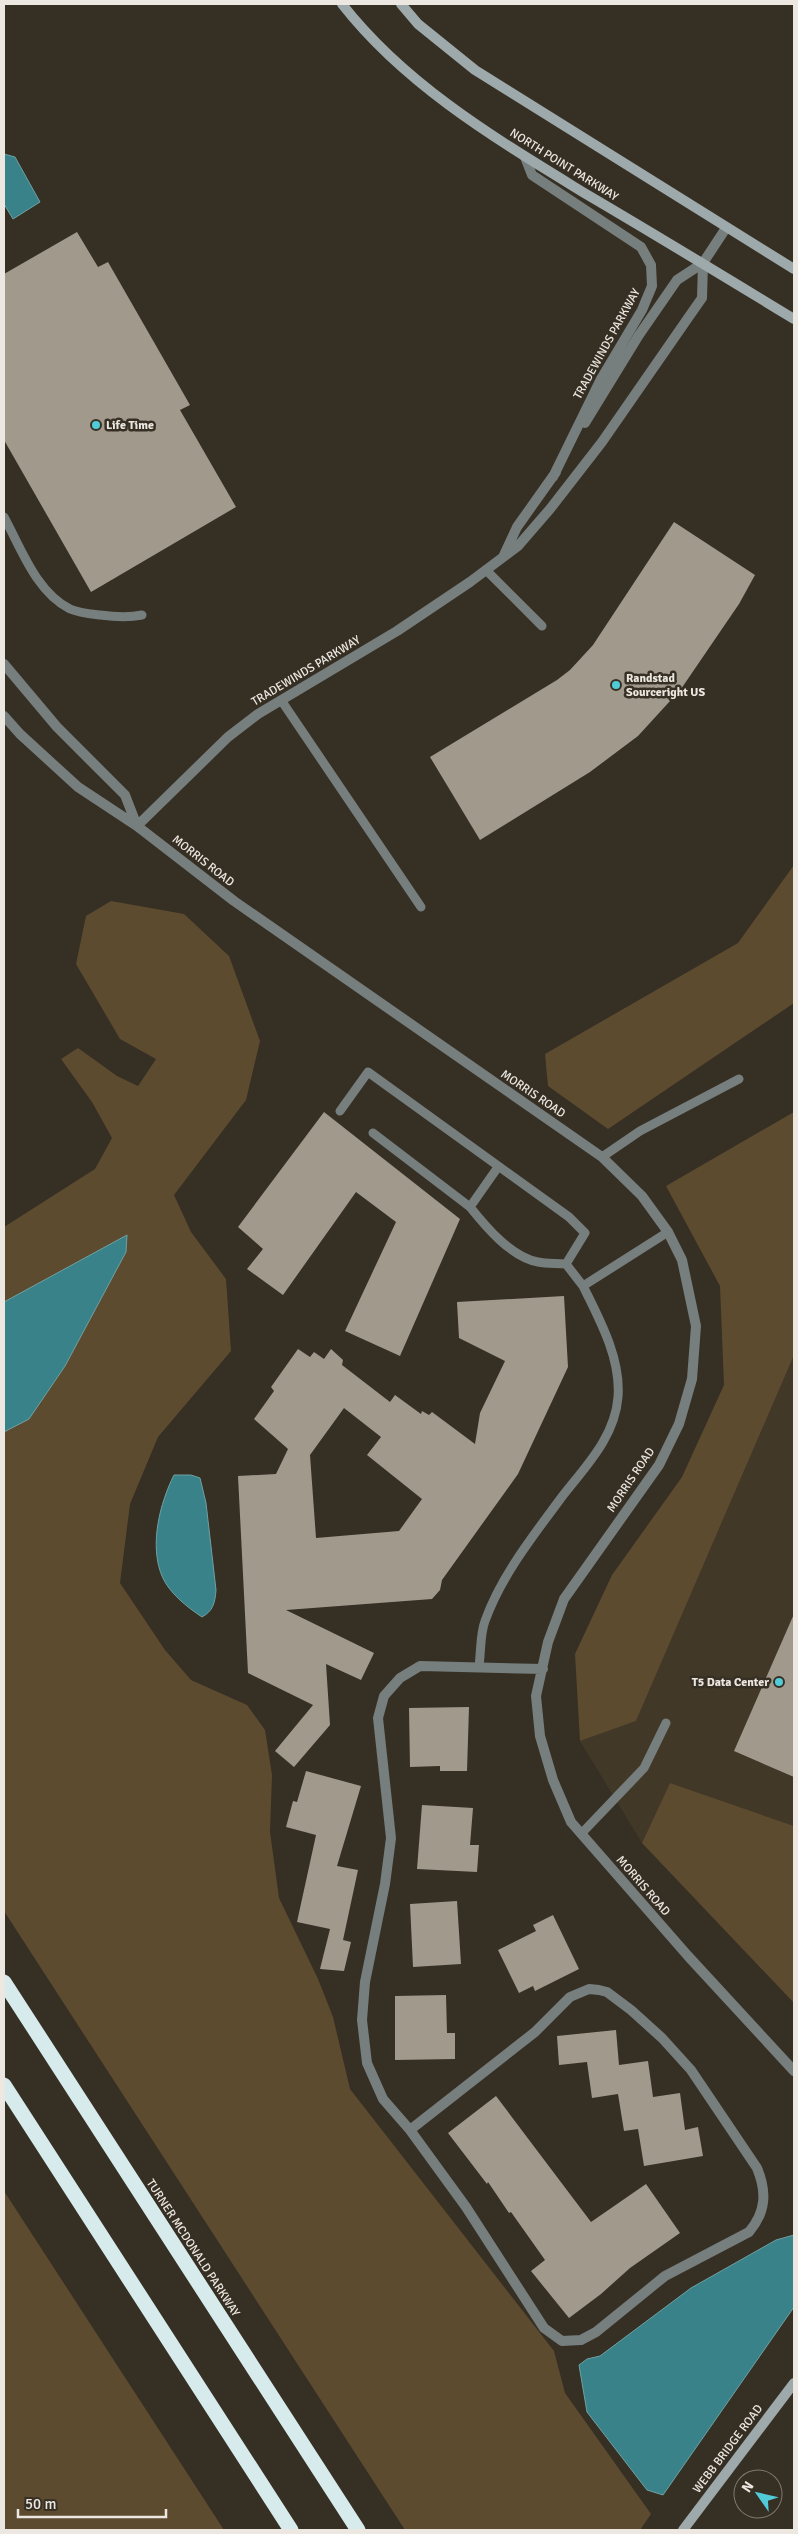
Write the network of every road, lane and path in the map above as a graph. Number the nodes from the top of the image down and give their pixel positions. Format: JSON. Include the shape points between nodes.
{"nodes":[{"id":1,"x":342,"y":4,"type":"edge"},
{"id":2,"x":401,"y":4,"type":"edge"},
{"id":3,"x":525,"y":157,"type":"junction"},
{"id":4,"x":726,"y":228,"type":"junction"},
{"id":5,"x":703,"y":263,"type":"junction"},
{"id":6,"x":794,"y":269,"type":"edge"},
{"id":7,"x":794,"y":319,"type":"edge"},
{"id":8,"x":553,"y":477,"type":"junction"},
{"id":9,"x":4,"y":517,"type":"edge"},
{"id":10,"x":503,"y":556,"type":"junction"},
{"id":11,"x":486,"y":570,"type":"junction"},
{"id":12,"x":142,"y":615,"type":"dead end"},
{"id":13,"x":542,"y":626,"type":"dead end"},
{"id":14,"x":4,"y":664,"type":"edge"},
{"id":15,"x":281,"y":700,"type":"junction"},
{"id":16,"x":4,"y":716,"type":"edge"},
{"id":17,"x":137,"y":826,"type":"junction"},
{"id":18,"x":421,"y":907,"type":"dead end"},
{"id":19,"x":739,"y":1080,"type":"dead end"},
{"id":20,"x":340,"y":1111,"type":"dead end"},
{"id":21,"x":374,"y":1133,"type":"dead end"},
{"id":22,"x":602,"y":1157,"type":"junction"},
{"id":23,"x":498,"y":1167,"type":"junction"},
{"id":24,"x":470,"y":1207,"type":"junction"},
{"id":25,"x":668,"y":1232,"type":"junction"},
{"id":26,"x":566,"y":1264,"type":"junction"},
{"id":27,"x":583,"y":1286,"type":"junction"},
{"id":28,"x":479,"y":1666,"type":"junction"},
{"id":29,"x":543,"y":1669,"type":"junction"},
{"id":30,"x":666,"y":1723,"type":"dead end"},
{"id":31,"x":581,"y":1834,"type":"junction"},
{"id":32,"x":4,"y":1982,"type":"edge"},
{"id":33,"x":794,"y":2070,"type":"edge"},
{"id":34,"x":4,"y":2085,"type":"edge"},
{"id":35,"x":410,"y":2130,"type":"junction"},
{"id":36,"x":794,"y":2384,"type":"edge"},
{"id":37,"x":291,"y":2530,"type":"edge"},
{"id":38,"x":358,"y":2530,"type":"edge"},
{"id":39,"x":683,"y":2530,"type":"edge"}],
"edges":[{"from":1,"to":3,"type":"street","name":"NORTH POINT PARKWAY","via":[[402,69]]},
{"from":2,"to":4,"type":"street","via":[[418,24],[475,70]]},
{"from":3,"to":5,"type":"street","name":"NORTH POINT PARKWAY"},
{"from":3,"to":8,"type":"street","name":"TRADEWINDS PARKWAY","via":[[532,174],[640,247],[651,265],[652,286],[642,310],[601,379]]},
{"from":4,"to":5,"type":"street","name":"TRADEWINDS PARKWAY"},
{"from":4,"to":6,"type":"street"},
{"from":5,"to":7,"type":"street","name":"NORTH POINT PARKWAY"},
{"from":5,"to":8,"type":"street","name":"TRADEWINDS PARKWAY","via":[[677,280],[639,334]]},
{"from":5,"to":10,"type":"street","name":"TRADEWINDS PARKWAY","via":[[702,298],[556,502],[518,546]]},
{"from":8,"to":10,"type":"street","name":"TRADEWINDS PARKWAY","via":[[517,526]]},
{"from":9,"to":12,"type":"lane","via":[[40,583],[55,598],[71,609],[91,614],[127,618]]},
{"from":10,"to":11,"type":"street","name":"TRADEWINDS PARKWAY"},
{"from":11,"to":13,"type":"lane"},
{"from":11,"to":15,"type":"street","name":"TRADEWINDS PARKWAY","via":[[397,632]]},
{"from":14,"to":17,"type":"street","via":[[57,727],[125,795]]},
{"from":15,"to":17,"type":"street","name":"TRADEWINDS PARKWAY","via":[[228,737]]},
{"from":15,"to":18,"type":"lane"},
{"from":16,"to":17,"type":"street","name":"MORRIS ROAD","via":[[78,787]]},
{"from":17,"to":22,"type":"street","name":"MORRIS ROAD","via":[[234,901]]},
{"from":19,"to":22,"type":"lane","via":[[640,1130]]},
{"from":20,"to":23,"type":"lane","via":[[368,1072]]},
{"from":21,"to":24,"type":"lane"},
{"from":22,"to":25,"type":"street","name":"MORRIS ROAD","via":[[642,1196]]},
{"from":23,"to":24,"type":"lane"},
{"from":23,"to":26,"type":"lane","via":[[569,1217],[585,1233]]},
{"from":24,"to":26,"type":"lane","via":[[493,1235],[528,1259]]},
{"from":25,"to":27,"type":"lane"},
{"from":25,"to":29,"type":"street","name":"MORRIS ROAD","via":[[682,1260],[696,1326],[692,1380],[679,1424],[659,1465],[564,1599],[548,1642]]},
{"from":26,"to":27,"type":"lane"},
{"from":27,"to":28,"type":"lane","via":[[616,1365],[618,1398],[611,1426],[592,1460],[531,1539],[502,1584],[484,1622]]},
{"from":28,"to":29,"type":"street"},
{"from":28,"to":35,"type":"street","via":[[420,1666],[400,1678],[384,1696],[378,1718],[392,1838],[365,1982],[362,2020],[367,2063],[383,2099]]},
{"from":29,"to":31,"type":"street","name":"MORRIS ROAD","via":[[536,1696],[540,1736],[553,1780],[571,1822]]},
{"from":30,"to":31,"type":"lane","via":[[644,1768]]},
{"from":31,"to":33,"type":"street","name":"MORRIS ROAD"},
{"from":32,"to":38,"type":"highway","name":"TURNER MCDONALD PARKWAY"},
{"from":34,"to":37,"type":"highway"},
{"from":35,"to":35,"type":"street","via":[[466,2207],[544,2328],[562,2340],[581,2340],[596,2332],[665,2276],[749,2232],[758,2221],[764,2202],[764,2185],[757,2168],[691,2070],[631,2010],[608,1992],[599,1990],[589,1989],[570,1997],[535,2032]]},
{"from":36,"to":39,"type":"street","name":"WEBB BRIDGE ROAD"}]}
